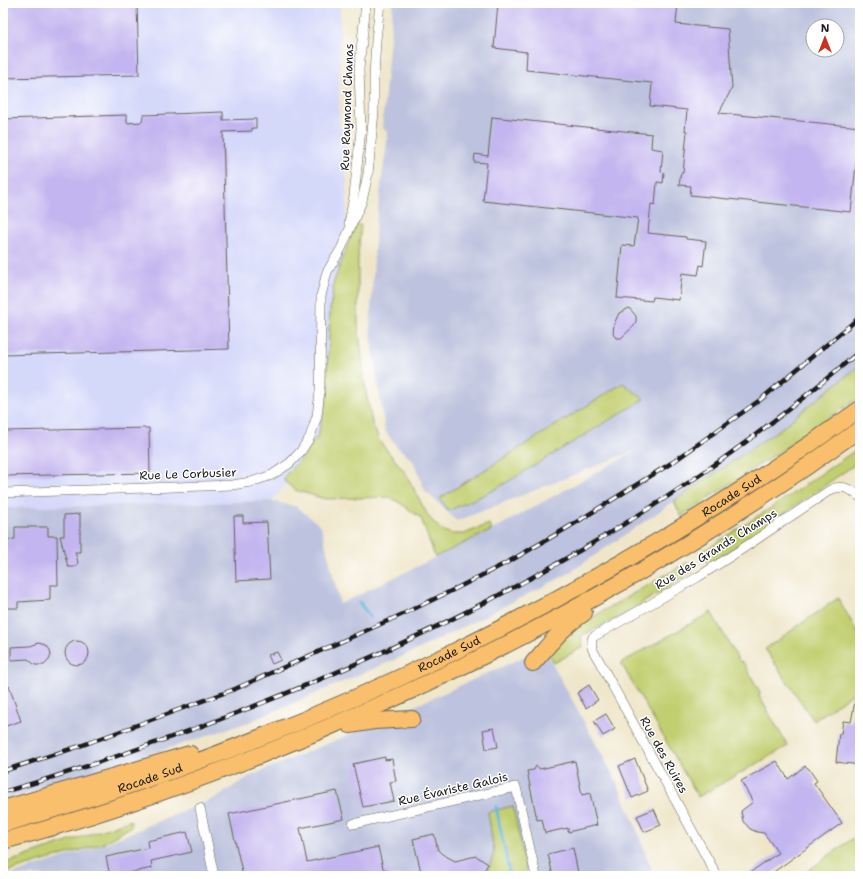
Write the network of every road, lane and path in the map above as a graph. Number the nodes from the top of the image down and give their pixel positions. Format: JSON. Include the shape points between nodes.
{"nodes":[{"id":1,"x":366,"y":3,"type":"edge"},
{"id":2,"x":380,"y":3,"type":"edge"},
{"id":3,"x":348,"y":231,"type":"junction"},
{"id":4,"x":860,"y":409,"type":"edge"},
{"id":5,"x":860,"y":429,"type":"edge"},
{"id":6,"x":3,"y":492,"type":"edge"},
{"id":7,"x":860,"y":497,"type":"edge"},
{"id":8,"x":702,"y":534,"type":"junction"},
{"id":9,"x":591,"y":646,"type":"joint"},
{"id":10,"x":533,"y":663,"type":"dead end"},
{"id":11,"x":316,"y":715,"type":"junction"},
{"id":12,"x":412,"y":719,"type":"dead end"},
{"id":13,"x":319,"y":732,"type":"junction"},
{"id":14,"x":157,"y":794,"type":"junction"},
{"id":15,"x":200,"y":808,"type":"dead end"},
{"id":16,"x":3,"y":809,"type":"edge"},
{"id":17,"x":3,"y":824,"type":"edge"},
{"id":18,"x":353,"y":824,"type":"dead end"},
{"id":19,"x":3,"y":842,"type":"edge"},
{"id":20,"x":3,"y":853,"type":"edge"},
{"id":21,"x":214,"y":876,"type":"edge"},
{"id":22,"x":536,"y":876,"type":"edge"},
{"id":23,"x":717,"y":876,"type":"edge"}],
"edges":[{"from":1,"to":3,"type":"street","name":"Rue Raymond Chanas","via":[[359,69],[361,129]]},
{"from":2,"to":3,"type":"street","name":"Rue Raymond Chanas","via":[[368,174],[362,201]]},
{"from":3,"to":6,"type":"street","name":"Rue Le Corbusier","via":[[327,272],[321,296],[320,391],[317,416],[310,437],[290,463],[272,475],[232,485]]},
{"from":4,"to":11,"type":"highway","name":"Rocade Sud","via":[[751,484],[609,570],[447,655]]},
{"from":5,"to":8,"type":"highway","name":"Rocade Sud","via":[[775,488]]},
{"from":7,"to":9,"type":"street","name":"Rue des Grands Champs","via":[[844,487],[830,490],[698,577],[593,636]]},
{"from":8,"to":10,"type":"highway","via":[[567,624]]},
{"from":8,"to":13,"type":"highway","name":"Rocade Sud","via":[[599,595],[492,651]]},
{"from":9,"to":23,"type":"street","name":"Rue des Ruires"},
{"from":11,"to":16,"type":"highway"},
{"from":11,"to":17,"type":"highway","name":"Rocade Sud","via":[[159,776]]},
{"from":12,"to":13,"type":"highway","via":[[374,721]]},
{"from":13,"to":14,"type":"highway","name":"Rocade Sud"},
{"from":14,"to":19,"type":"highway","name":"Rocade Sud"},
{"from":14,"to":20,"type":"highway"},
{"from":15,"to":21,"type":"street"},
{"from":18,"to":22,"type":"street","name":"Rue Évariste Galois","via":[[516,787]]}]}
